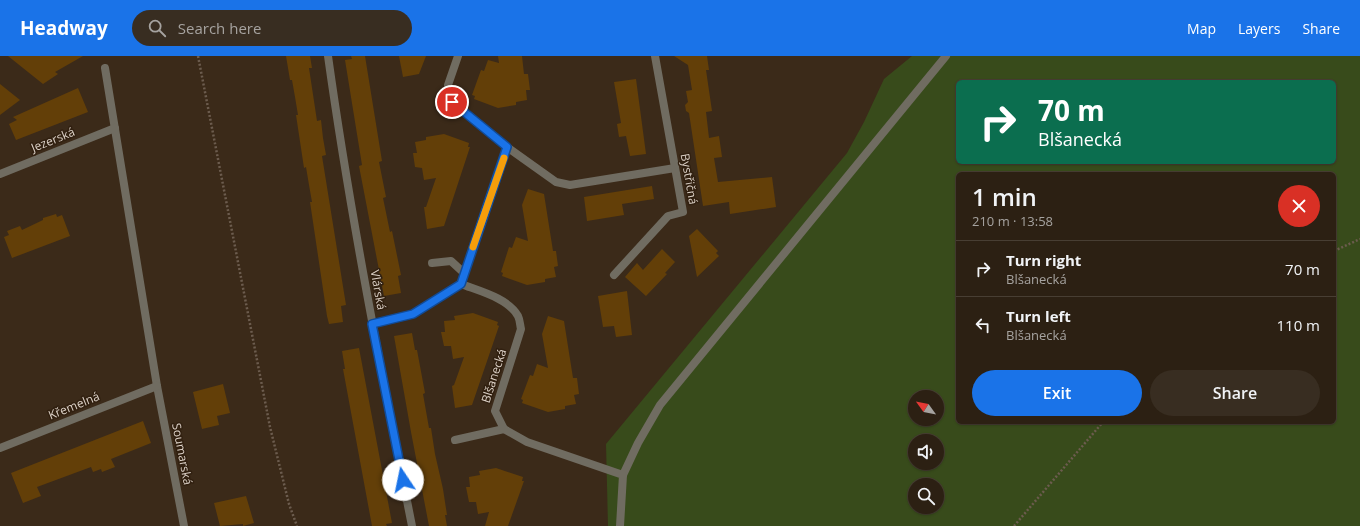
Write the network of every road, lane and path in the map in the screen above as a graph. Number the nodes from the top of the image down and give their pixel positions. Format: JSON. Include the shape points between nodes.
{"nodes":[{"id":1,"x":198,"y":56,"type":"edge"},
{"id":2,"x":328,"y":56,"type":"edge"},
{"id":3,"x":458,"y":56,"type":"edge"},
{"id":4,"x":655,"y":56,"type":"edge"},
{"id":5,"x":946,"y":56,"type":"edge"},
{"id":6,"x":105,"y":68,"type":"dead end"},
{"id":7,"x":115,"y":128,"type":"junction"},
{"id":8,"x":507,"y":147,"type":"junction"},
{"id":9,"x":675,"y":168,"type":"junction"},
{"id":10,"x":0,"y":174,"type":"edge"},
{"id":11,"x":1360,"y":240,"type":"edge"},
{"id":12,"x":1336,"y":250,"type":"edge"},
{"id":13,"x":432,"y":263,"type":"dead end"},
{"id":14,"x":464,"y":273,"type":"junction"},
{"id":15,"x":614,"y":275,"type":"dead end"},
{"id":16,"x":461,"y":284,"type":"junction"},
{"id":17,"x":372,"y":324,"type":"junction"},
{"id":18,"x":157,"y":386,"type":"junction"},
{"id":19,"x":1102,"y":424,"type":"edge"},
{"id":20,"x":504,"y":429,"type":"junction"},
{"id":21,"x":455,"y":440,"type":"dead end"},
{"id":22,"x":0,"y":448,"type":"edge"},
{"id":23,"x":623,"y":475,"type":"junction"},
{"id":24,"x":184,"y":526,"type":"edge"},
{"id":25,"x":297,"y":526,"type":"edge"},
{"id":26,"x":412,"y":526,"type":"edge"},
{"id":27,"x":620,"y":526,"type":"edge"},
{"id":28,"x":1014,"y":526,"type":"edge"}],
"edges":[{"from":1,"to":25,"type":"path","via":[[270,427]]},
{"from":2,"to":17,"type":"street","name":"Vlárská","via":[[343,166]]},
{"from":3,"to":8,"type":"street","via":[[448,85],[452,102]]},
{"from":4,"to":9,"type":"street","name":"Bystřičná"},
{"from":5,"to":23,"type":"street","via":[[660,405]]},
{"from":6,"to":7,"type":"street","name":"Soumarská"},
{"from":7,"to":10,"type":"street","name":"Jezerská"},
{"from":7,"to":18,"type":"street","name":"Soumarská"},
{"from":8,"to":9,"type":"street","via":[[556,182],[570,185]]},
{"from":8,"to":14,"type":"street"},
{"from":9,"to":15,"type":"street","name":"Bystřičná","via":[[683,212],[668,216]]},
{"from":11,"to":12,"type":"path"},
{"from":13,"to":14,"type":"street","via":[[451,261]]},
{"from":14,"to":16,"type":"street"},
{"from":16,"to":17,"type":"street","via":[[413,314]]},
{"from":16,"to":20,"type":"street","name":"Blšanecká","via":[[494,297],[507,305],[518,317],[521,329],[495,411]]},
{"from":17,"to":26,"type":"street","name":"Vlárská"},
{"from":18,"to":22,"type":"street","name":"Křemelná"},
{"from":18,"to":24,"type":"street","name":"Soumarská"},
{"from":19,"to":28,"type":"path"},
{"from":20,"to":21,"type":"street"},
{"from":20,"to":23,"type":"street","via":[[527,442]]},
{"from":23,"to":27,"type":"street"}]}
